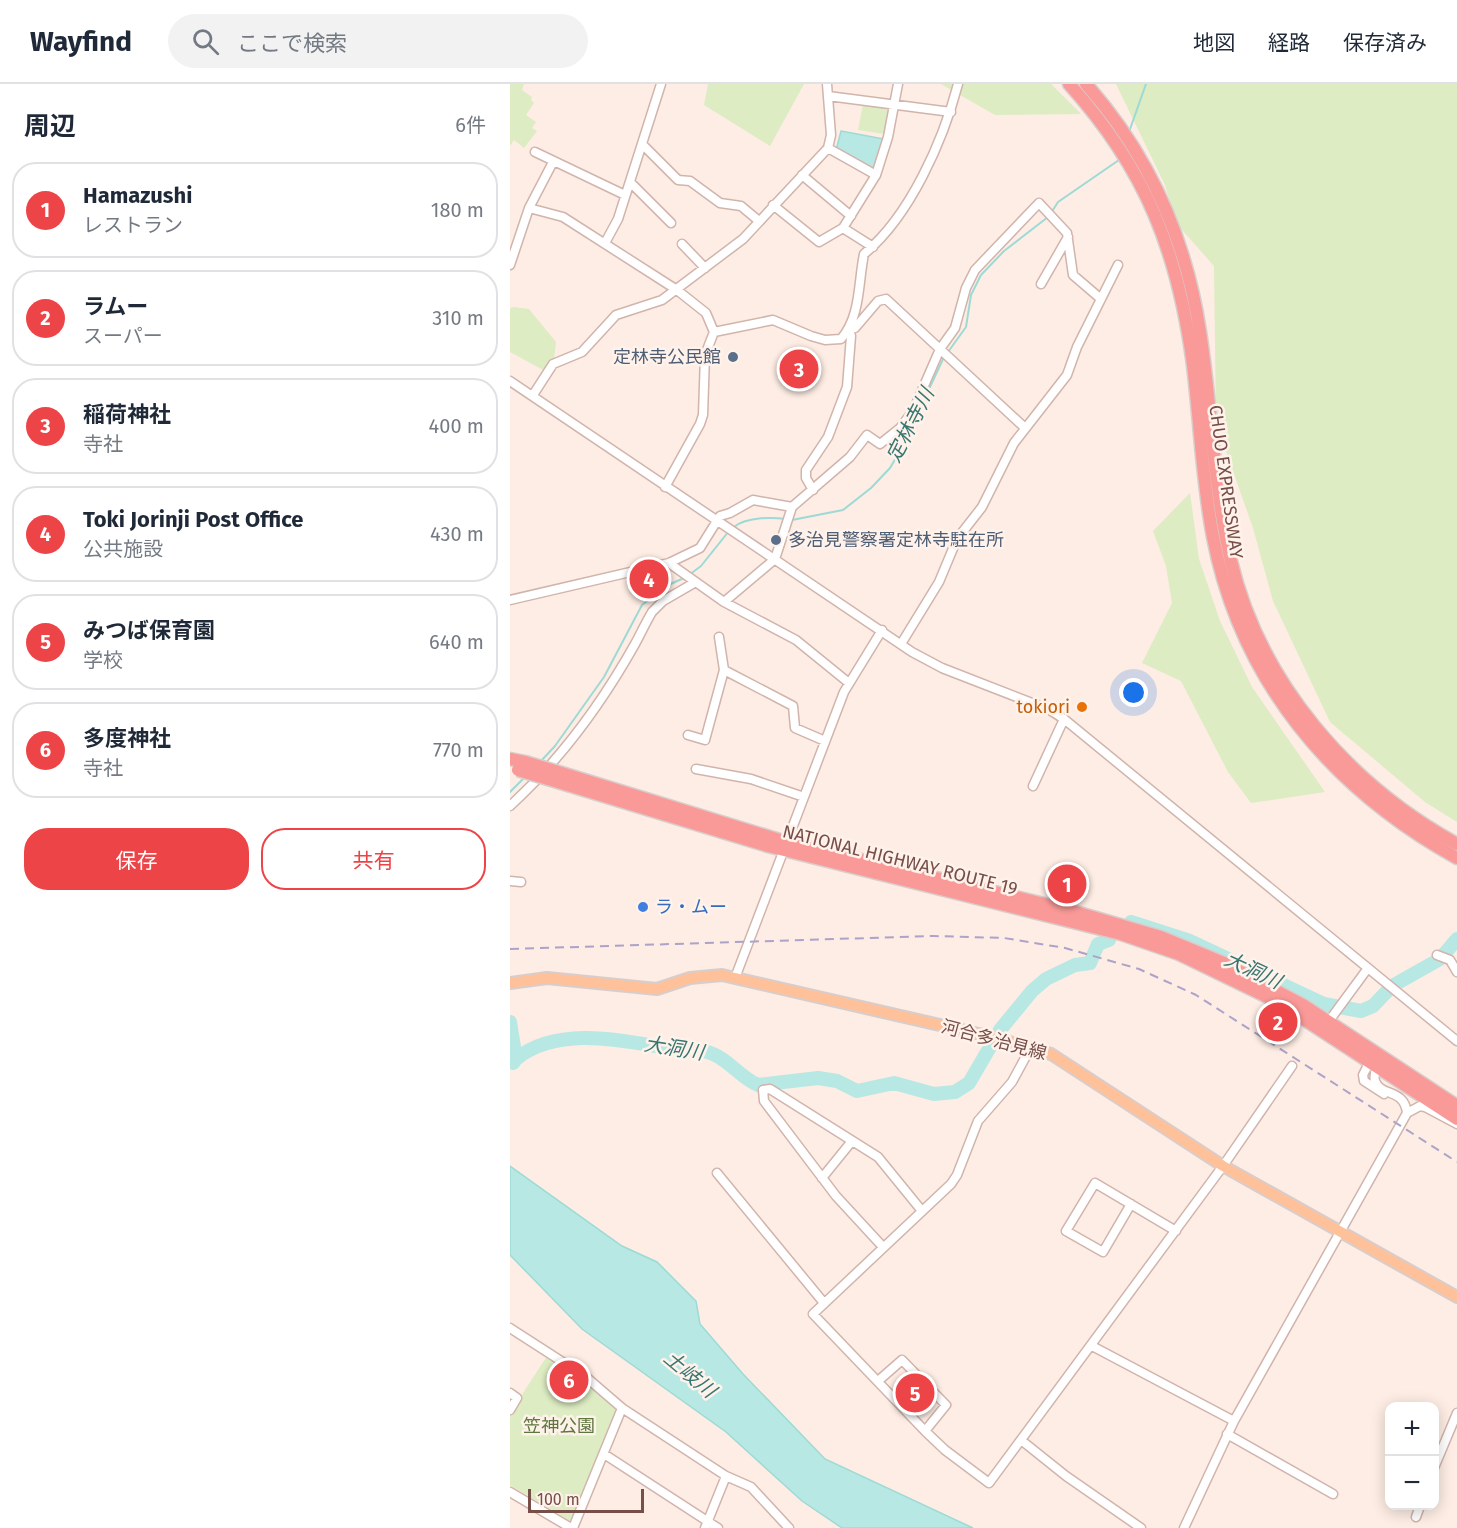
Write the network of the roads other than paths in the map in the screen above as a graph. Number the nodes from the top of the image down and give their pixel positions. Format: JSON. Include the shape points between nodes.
{"nodes":[{"id":1,"x":661,"y":84,"type":"edge"},
{"id":2,"x":827,"y":84,"type":"edge"},
{"id":3,"x":898,"y":84,"type":"edge"},
{"id":4,"x":958,"y":84,"type":"edge"},
{"id":5,"x":1069,"y":84,"type":"edge"},
{"id":6,"x":1086,"y":84,"type":"edge"},
{"id":7,"x":828,"y":96,"type":"junction"},
{"id":8,"x":895,"y":105,"type":"junction"},
{"id":9,"x":951,"y":112,"type":"junction"},
{"id":10,"x":642,"y":144,"type":"junction"},
{"id":11,"x":828,"y":148,"type":"junction"},
{"id":12,"x":535,"y":152,"type":"dead end"},
{"id":13,"x":554,"y":162,"type":"junction"},
{"id":14,"x":802,"y":175,"type":"junction"},
{"id":15,"x":876,"y":175,"type":"junction"},
{"id":16,"x":1146,"y":181,"type":"junction"},
{"id":17,"x":630,"y":182,"type":"junction"},
{"id":18,"x":625,"y":195,"type":"junction"},
{"id":19,"x":773,"y":206,"type":"junction"},
{"id":20,"x":529,"y":208,"type":"junction"},
{"id":21,"x":851,"y":216,"type":"junction"},
{"id":22,"x":759,"y":221,"type":"junction"},
{"id":23,"x":671,"y":223,"type":"dead end"},
{"id":24,"x":843,"y":228,"type":"junction"},
{"id":25,"x":1068,"y":237,"type":"junction"},
{"id":26,"x":605,"y":243,"type":"junction"},
{"id":27,"x":682,"y":244,"type":"dead end"},
{"id":28,"x":873,"y":247,"type":"junction"},
{"id":29,"x":510,"y":265,"type":"edge"},
{"id":30,"x":1118,"y":265,"type":"dead end"},
{"id":31,"x":705,"y":268,"type":"junction"},
{"id":32,"x":1041,"y":284,"type":"dead end"},
{"id":33,"x":677,"y":290,"type":"junction"},
{"id":34,"x":1101,"y":299,"type":"junction"},
{"id":35,"x":850,"y":331,"type":"junction"},
{"id":36,"x":714,"y":332,"type":"junction"},
{"id":37,"x":940,"y":349,"type":"junction"},
{"id":38,"x":510,"y":381,"type":"edge"},
{"id":39,"x":533,"y":395,"type":"junction"},
{"id":40,"x":1024,"y":428,"type":"junction"},
{"id":41,"x":664,"y":487,"type":"junction"},
{"id":42,"x":813,"y":490,"type":"junction"},
{"id":43,"x":792,"y":507,"type":"junction"},
{"id":44,"x":716,"y":521,"type":"junction"},
{"id":45,"x":775,"y":559,"type":"junction"},
{"id":46,"x":669,"y":563,"type":"junction"},
{"id":47,"x":694,"y":583,"type":"junction"},
{"id":48,"x":510,"y":600,"type":"edge"},
{"id":49,"x":724,"y":602,"type":"junction"},
{"id":50,"x":882,"y":630,"type":"junction"},
{"id":51,"x":719,"y":637,"type":"dead end"},
{"id":52,"x":901,"y":644,"type":"junction"},
{"id":53,"x":724,"y":670,"type":"junction"},
{"id":54,"x":849,"y":682,"type":"junction"},
{"id":55,"x":1064,"y":719,"type":"junction"},
{"id":56,"x":688,"y":735,"type":"dead end"},
{"id":57,"x":825,"y":741,"type":"junction"},
{"id":58,"x":510,"y":759,"type":"edge"},
{"id":59,"x":518,"y":767,"type":"edge"},
{"id":60,"x":696,"y":769,"type":"dead end"},
{"id":61,"x":1033,"y":786,"type":"dead end"},
{"id":62,"x":804,"y":797,"type":"junction"},
{"id":63,"x":510,"y":806,"type":"edge"},
{"id":64,"x":1439,"y":841,"type":"junction"},
{"id":65,"x":1457,"y":844,"type":"edge"},
{"id":66,"x":785,"y":846,"type":"junction"},
{"id":67,"x":1457,"y":858,"type":"edge"},
{"id":68,"x":510,"y":881,"type":"edge"},
{"id":69,"x":521,"y":882,"type":"dead end"},
{"id":70,"x":1441,"y":957,"type":"dead end"},
{"id":71,"x":1368,"y":968,"type":"junction"},
{"id":72,"x":1457,"y":972,"type":"edge"},
{"id":73,"x":735,"y":978,"type":"junction"},
{"id":74,"x":510,"y":983,"type":"edge"},
{"id":75,"x":1333,"y":1016,"type":"junction"},
{"id":76,"x":1457,"y":1041,"type":"edge"},
{"id":77,"x":1031,"y":1047,"type":"junction"},
{"id":78,"x":1374,"y":1060,"type":"junction"},
{"id":79,"x":1292,"y":1066,"type":"dead end"},
{"id":80,"x":1457,"y":1106,"type":"edge"},
{"id":81,"x":1407,"y":1113,"type":"junction"},
{"id":82,"x":1457,"y":1119,"type":"edge"},
{"id":83,"x":1399,"y":1124,"type":"junction"},
{"id":84,"x":1457,"y":1124,"type":"edge"},
{"id":85,"x":852,"y":1140,"type":"junction"},
{"id":86,"x":1224,"y":1166,"type":"junction"},
{"id":87,"x":717,"y":1173,"type":"dead end"},
{"id":88,"x":822,"y":1178,"type":"junction"},
{"id":89,"x":1131,"y":1204,"type":"junction"},
{"id":90,"x":922,"y":1211,"type":"junction"},
{"id":91,"x":1176,"y":1231,"type":"junction"},
{"id":92,"x":1338,"y":1232,"type":"junction"},
{"id":93,"x":883,"y":1247,"type":"junction"},
{"id":94,"x":1457,"y":1297,"type":"edge"},
{"id":95,"x":824,"y":1303,"type":"junction"},
{"id":96,"x":510,"y":1328,"type":"edge"},
{"id":97,"x":1092,"y":1346,"type":"junction"},
{"id":98,"x":878,"y":1381,"type":"junction"},
{"id":99,"x":510,"y":1393,"type":"edge"},
{"id":100,"x":622,"y":1408,"type":"junction"},
{"id":101,"x":510,"y":1410,"type":"edge"},
{"id":102,"x":1457,"y":1413,"type":"edge"},
{"id":103,"x":1234,"y":1421,"type":"junction"},
{"id":104,"x":925,"y":1431,"type":"junction"},
{"id":105,"x":1227,"y":1434,"type":"junction"},
{"id":106,"x":1021,"y":1440,"type":"junction"},
{"id":107,"x":604,"y":1454,"type":"junction"},
{"id":108,"x":1439,"y":1456,"type":"edge"},
{"id":109,"x":726,"y":1476,"type":"junction"},
{"id":110,"x":510,"y":1491,"type":"edge"},
{"id":111,"x":1333,"y":1494,"type":"dead end"},
{"id":112,"x":1418,"y":1510,"type":"edge"},
{"id":113,"x":1416,"y":1516,"type":"dead end"},
{"id":114,"x":706,"y":1525,"type":"edge"},
{"id":115,"x":572,"y":1528,"type":"edge"},
{"id":116,"x":718,"y":1528,"type":"edge"},
{"id":117,"x":789,"y":1528,"type":"edge"},
{"id":118,"x":1141,"y":1528,"type":"edge"},
{"id":119,"x":1184,"y":1528,"type":"edge"}],
"edges":[{"from":1,"to":10,"type":"street"},
{"from":2,"to":7,"type":"street"},
{"from":3,"to":8,"type":"street"},
{"from":4,"to":9,"type":"street"},
{"from":5,"to":16,"type":"highway","name":"CHUO EXPRESSWAY"},
{"from":6,"to":16,"type":"highway","name":"CHUO EXPRESSWAY","via":[[1130,139]]},
{"from":7,"to":8,"type":"street"},
{"from":7,"to":11,"type":"street"},
{"from":8,"to":9,"type":"street"},
{"from":8,"to":15,"type":"street"},
{"from":9,"to":28,"type":"street","via":[[918,184]]},
{"from":10,"to":17,"type":"street"},
{"from":10,"to":22,"type":"street","via":[[678,180],[690,181],[720,203],[741,206]]},
{"from":11,"to":14,"type":"street"},
{"from":11,"to":15,"type":"street"},
{"from":12,"to":13,"type":"street"},
{"from":13,"to":18,"type":"street"},
{"from":13,"to":20,"type":"street"},
{"from":14,"to":19,"type":"street"},
{"from":14,"to":21,"type":"street"},
{"from":15,"to":21,"type":"street"},
{"from":16,"to":64,"type":"highway","name":"CHUO EXPRESSWAY","via":[[1178,240],[1192,290],[1220,506],[1232,564],[1252,622],[1294,699],[1334,750]]},
{"from":17,"to":18,"type":"street"},
{"from":17,"to":23,"type":"street"},
{"from":18,"to":26,"type":"street"},
{"from":19,"to":22,"type":"street"},
{"from":19,"to":24,"type":"street","via":[[819,242]]},
{"from":20,"to":26,"type":"street","via":[[563,217]]},
{"from":20,"to":29,"type":"street"},
{"from":21,"to":24,"type":"street"},
{"from":22,"to":31,"type":"street"},
{"from":24,"to":28,"type":"street"},
{"from":25,"to":32,"type":"street"},
{"from":25,"to":34,"type":"street","via":[[1073,275]]},
{"from":25,"to":37,"type":"street","via":[[1039,202],[975,270],[955,328]]},
{"from":26,"to":33,"type":"street"},
{"from":27,"to":31,"type":"street"},
{"from":28,"to":35,"type":"street","via":[[864,254]]},
{"from":30,"to":34,"type":"street"},
{"from":31,"to":33,"type":"street"},
{"from":33,"to":36,"type":"street","via":[[706,313]]},
{"from":33,"to":39,"type":"street","via":[[662,300],[616,315],[582,352],[553,364]]},
{"from":34,"to":40,"type":"street","via":[[1067,375]]},
{"from":35,"to":36,"type":"street","via":[[841,339],[825,340],[773,320]]},
{"from":35,"to":37,"type":"street","via":[[881,298],[891,302]]},
{"from":35,"to":42,"type":"street","via":[[847,387],[828,437],[806,470]]},
{"from":36,"to":41,"type":"street","via":[[705,355],[703,415]]},
{"from":37,"to":40,"type":"street"},
{"from":37,"to":42,"type":"street","via":[[914,411],[900,428],[880,444],[867,435],[850,457]]},
{"from":38,"to":39,"type":"street"},
{"from":39,"to":41,"type":"street"},
{"from":40,"to":52,"type":"street","via":[[982,507],[957,539],[939,582]]},
{"from":41,"to":44,"type":"street"},
{"from":42,"to":43,"type":"street"},
{"from":43,"to":44,"type":"street","via":[[753,500]]},
{"from":43,"to":45,"type":"street"},
{"from":44,"to":45,"type":"street"},
{"from":44,"to":46,"type":"street","via":[[700,548]]},
{"from":45,"to":49,"type":"street"},
{"from":45,"to":50,"type":"street"},
{"from":46,"to":47,"type":"street"},
{"from":46,"to":48,"type":"street"},
{"from":47,"to":49,"type":"street"},
{"from":47,"to":63,"type":"street","via":[[652,612],[592,710],[555,759]]},
{"from":49,"to":54,"type":"street","via":[[796,640]]},
{"from":50,"to":52,"type":"street"},
{"from":50,"to":54,"type":"street"},
{"from":51,"to":53,"type":"street"},
{"from":52,"to":55,"type":"street","via":[[942,668]]},
{"from":53,"to":56,"type":"street","via":[[705,740]]},
{"from":53,"to":57,"type":"street","via":[[793,706],[795,728]]},
{"from":54,"to":57,"type":"street"},
{"from":55,"to":61,"type":"street"},
{"from":55,"to":71,"type":"street"},
{"from":57,"to":62,"type":"street"},
{"from":58,"to":59,"type":"highway","name":"NATIONAL HIGHWAY ROUTE 19"},
{"from":59,"to":66,"type":"highway","name":"NATIONAL HIGHWAY ROUTE 19","bridge":true},
{"from":60,"to":62,"type":"street","via":[[751,779]]},
{"from":62,"to":66,"type":"street"},
{"from":64,"to":65,"type":"highway","name":"CHUO EXPRESSWAY"},
{"from":64,"to":67,"type":"highway","name":"CHUO EXPRESSWAY"},
{"from":66,"to":73,"type":"street"},
{"from":66,"to":75,"type":"highway","name":"NATIONAL HIGHWAY ROUTE 19","via":[[1065,909],[1161,937]]},
{"from":66,"to":78,"type":"highway","name":"NATIONAL HIGHWAY ROUTE 19","via":[[1121,934],[1179,954],[1276,1002]]},
{"from":68,"to":69,"type":"street"},
{"from":70,"to":72,"type":"street","via":[[1450,960]]},
{"from":71,"to":75,"type":"street"},
{"from":71,"to":76,"type":"street"},
{"from":73,"to":74,"type":"main road","name":"河合多治見線","via":[[702,975],[657,989],[547,978]]},
{"from":73,"to":77,"type":"main road","name":"河合多治見線"},
{"from":75,"to":78,"type":"highway","name":"NATIONAL HIGHWAY ROUTE 19"},
{"from":77,"to":86,"type":"main road","name":"河合多治見線","via":[[1064,1061]]},
{"from":77,"to":90,"type":"street","via":[[1012,1082],[978,1121],[957,1175]]},
{"from":78,"to":80,"type":"highway","name":"NATIONAL HIGHWAY ROUTE 19"},
{"from":78,"to":81,"type":"street","via":[[1377,1084],[1399,1096]]},
{"from":78,"to":82,"type":"highway","name":"NATIONAL HIGHWAY ROUTE 19"},
{"from":78,"to":83,"type":"street","via":[[1364,1081],[1400,1104]]},
{"from":79,"to":86,"type":"street"},
{"from":81,"to":83,"type":"street"},
{"from":81,"to":84,"type":"street","via":[[1425,1107]]},
{"from":83,"to":92,"type":"street"},
{"from":85,"to":88,"type":"street"},
{"from":85,"to":88,"type":"street","via":[[770,1089],[763,1090],[764,1101]]},
{"from":85,"to":90,"type":"street","via":[[878,1157]]},
{"from":86,"to":91,"type":"street"},
{"from":86,"to":92,"type":"main road","name":"河合多治見線"},
{"from":87,"to":95,"type":"street"},
{"from":88,"to":93,"type":"street"},
{"from":89,"to":89,"type":"street","via":[[1095,1183],[1066,1231],[1103,1252]]},
{"from":89,"to":91,"type":"street"},
{"from":90,"to":93,"type":"street"},
{"from":91,"to":97,"type":"street"},
{"from":92,"to":94,"type":"main road","name":"河合多治見線"},
{"from":92,"to":103,"type":"street"},
{"from":93,"to":95,"type":"street"},
{"from":95,"to":98,"type":"street","via":[[813,1314]]},
{"from":96,"to":100,"type":"street","via":[[585,1377]]},
{"from":97,"to":103,"type":"street"},
{"from":97,"to":106,"type":"street"},
{"from":98,"to":104,"type":"street"},
{"from":98,"to":104,"type":"street","via":[[902,1360],[946,1405]]},
{"from":99,"to":101,"type":"street","via":[[517,1398]]},
{"from":100,"to":107,"type":"street"},
{"from":100,"to":109,"type":"street"},
{"from":102,"to":108,"type":"street"},
{"from":103,"to":105,"type":"street"},
{"from":104,"to":106,"type":"street","via":[[989,1483]]},
{"from":105,"to":111,"type":"street"},
{"from":105,"to":119,"type":"street"},
{"from":106,"to":118,"type":"street"},
{"from":107,"to":114,"type":"street"},
{"from":107,"to":115,"type":"street"},
{"from":109,"to":114,"type":"street"},
{"from":109,"to":117,"type":"street","via":[[751,1487]]},
{"from":110,"to":115,"type":"street"},
{"from":112,"to":113,"type":"street"},
{"from":114,"to":116,"type":"street"}]}
